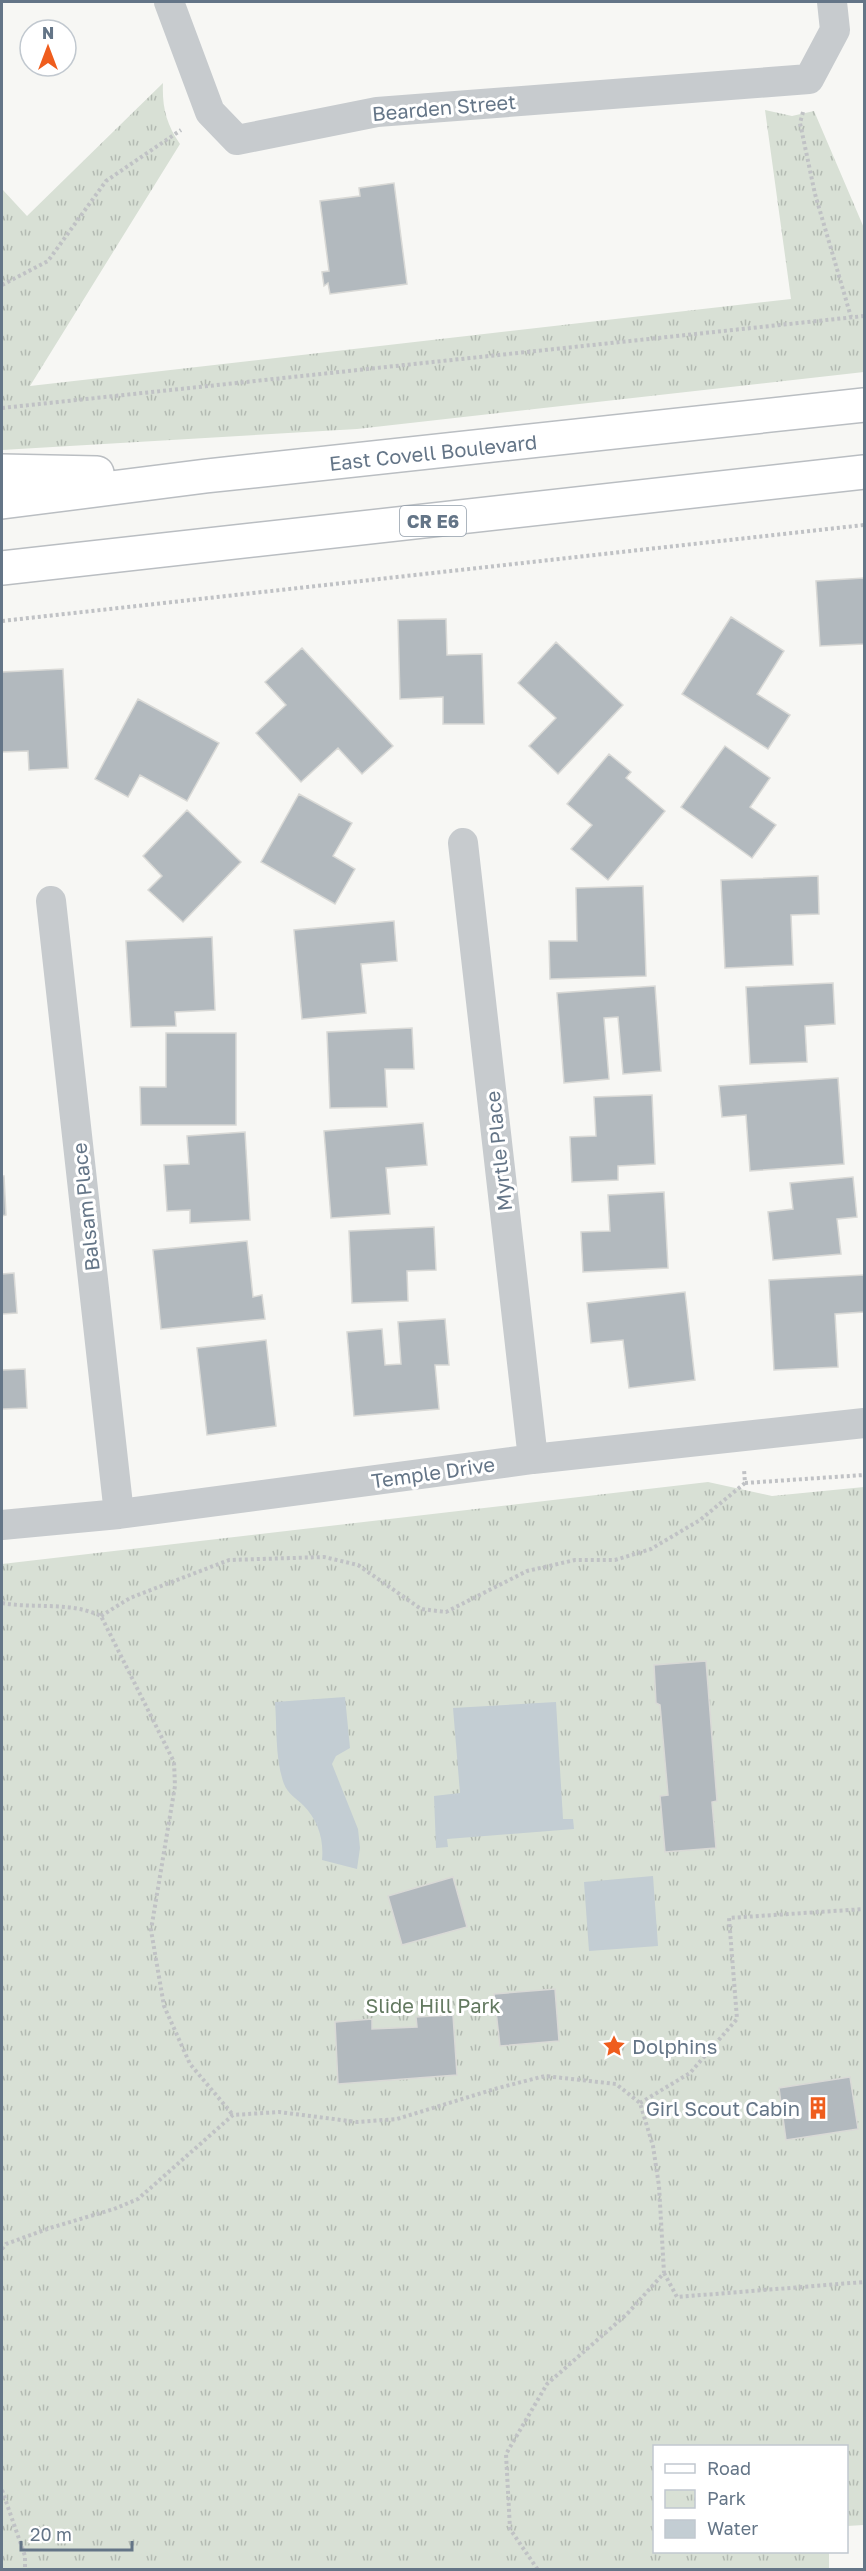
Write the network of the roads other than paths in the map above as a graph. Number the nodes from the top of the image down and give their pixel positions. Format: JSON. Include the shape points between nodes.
{"nodes":[{"id":1,"x":169,"y":2,"type":"edge"},
{"id":2,"x":832,"y":2,"type":"edge"},
{"id":3,"x":864,"y":405,"type":"edge"},
{"id":4,"x":2,"y":471,"type":"edge"},
{"id":5,"x":864,"y":472,"type":"edge"},
{"id":6,"x":206,"y":476,"type":"junction"},
{"id":7,"x":2,"y":502,"type":"edge"},
{"id":8,"x":2,"y":568,"type":"edge"},
{"id":9,"x":463,"y":843,"type":"dead end"},
{"id":10,"x":51,"y":901,"type":"dead end"},
{"id":11,"x":864,"y":1423,"type":"edge"},
{"id":12,"x":533,"y":1459,"type":"junction"},
{"id":13,"x":119,"y":1514,"type":"junction"},
{"id":14,"x":2,"y":1525,"type":"edge"}],
"edges":[{"from":1,"to":2,"type":"street","name":"Bearden Street","via":[[210,112],[237,140],[377,112],[809,79],[835,30]]},
{"from":3,"to":6,"type":"main road","name":"East Covell Boulevard"},
{"from":4,"to":6,"type":"main road"},
{"from":5,"to":8,"type":"main road","number":"CR E6"},
{"from":6,"to":7,"type":"main road","name":"East Covell Boulevard"},
{"from":9,"to":12,"type":"street","name":"Myrtle Place"},
{"from":10,"to":13,"type":"street","name":"Balsam Place"},
{"from":11,"to":12,"type":"street","name":"Temple Drive"},
{"from":12,"to":13,"type":"street","name":"Temple Drive"},
{"from":13,"to":14,"type":"street","name":"Temple Drive"}]}
